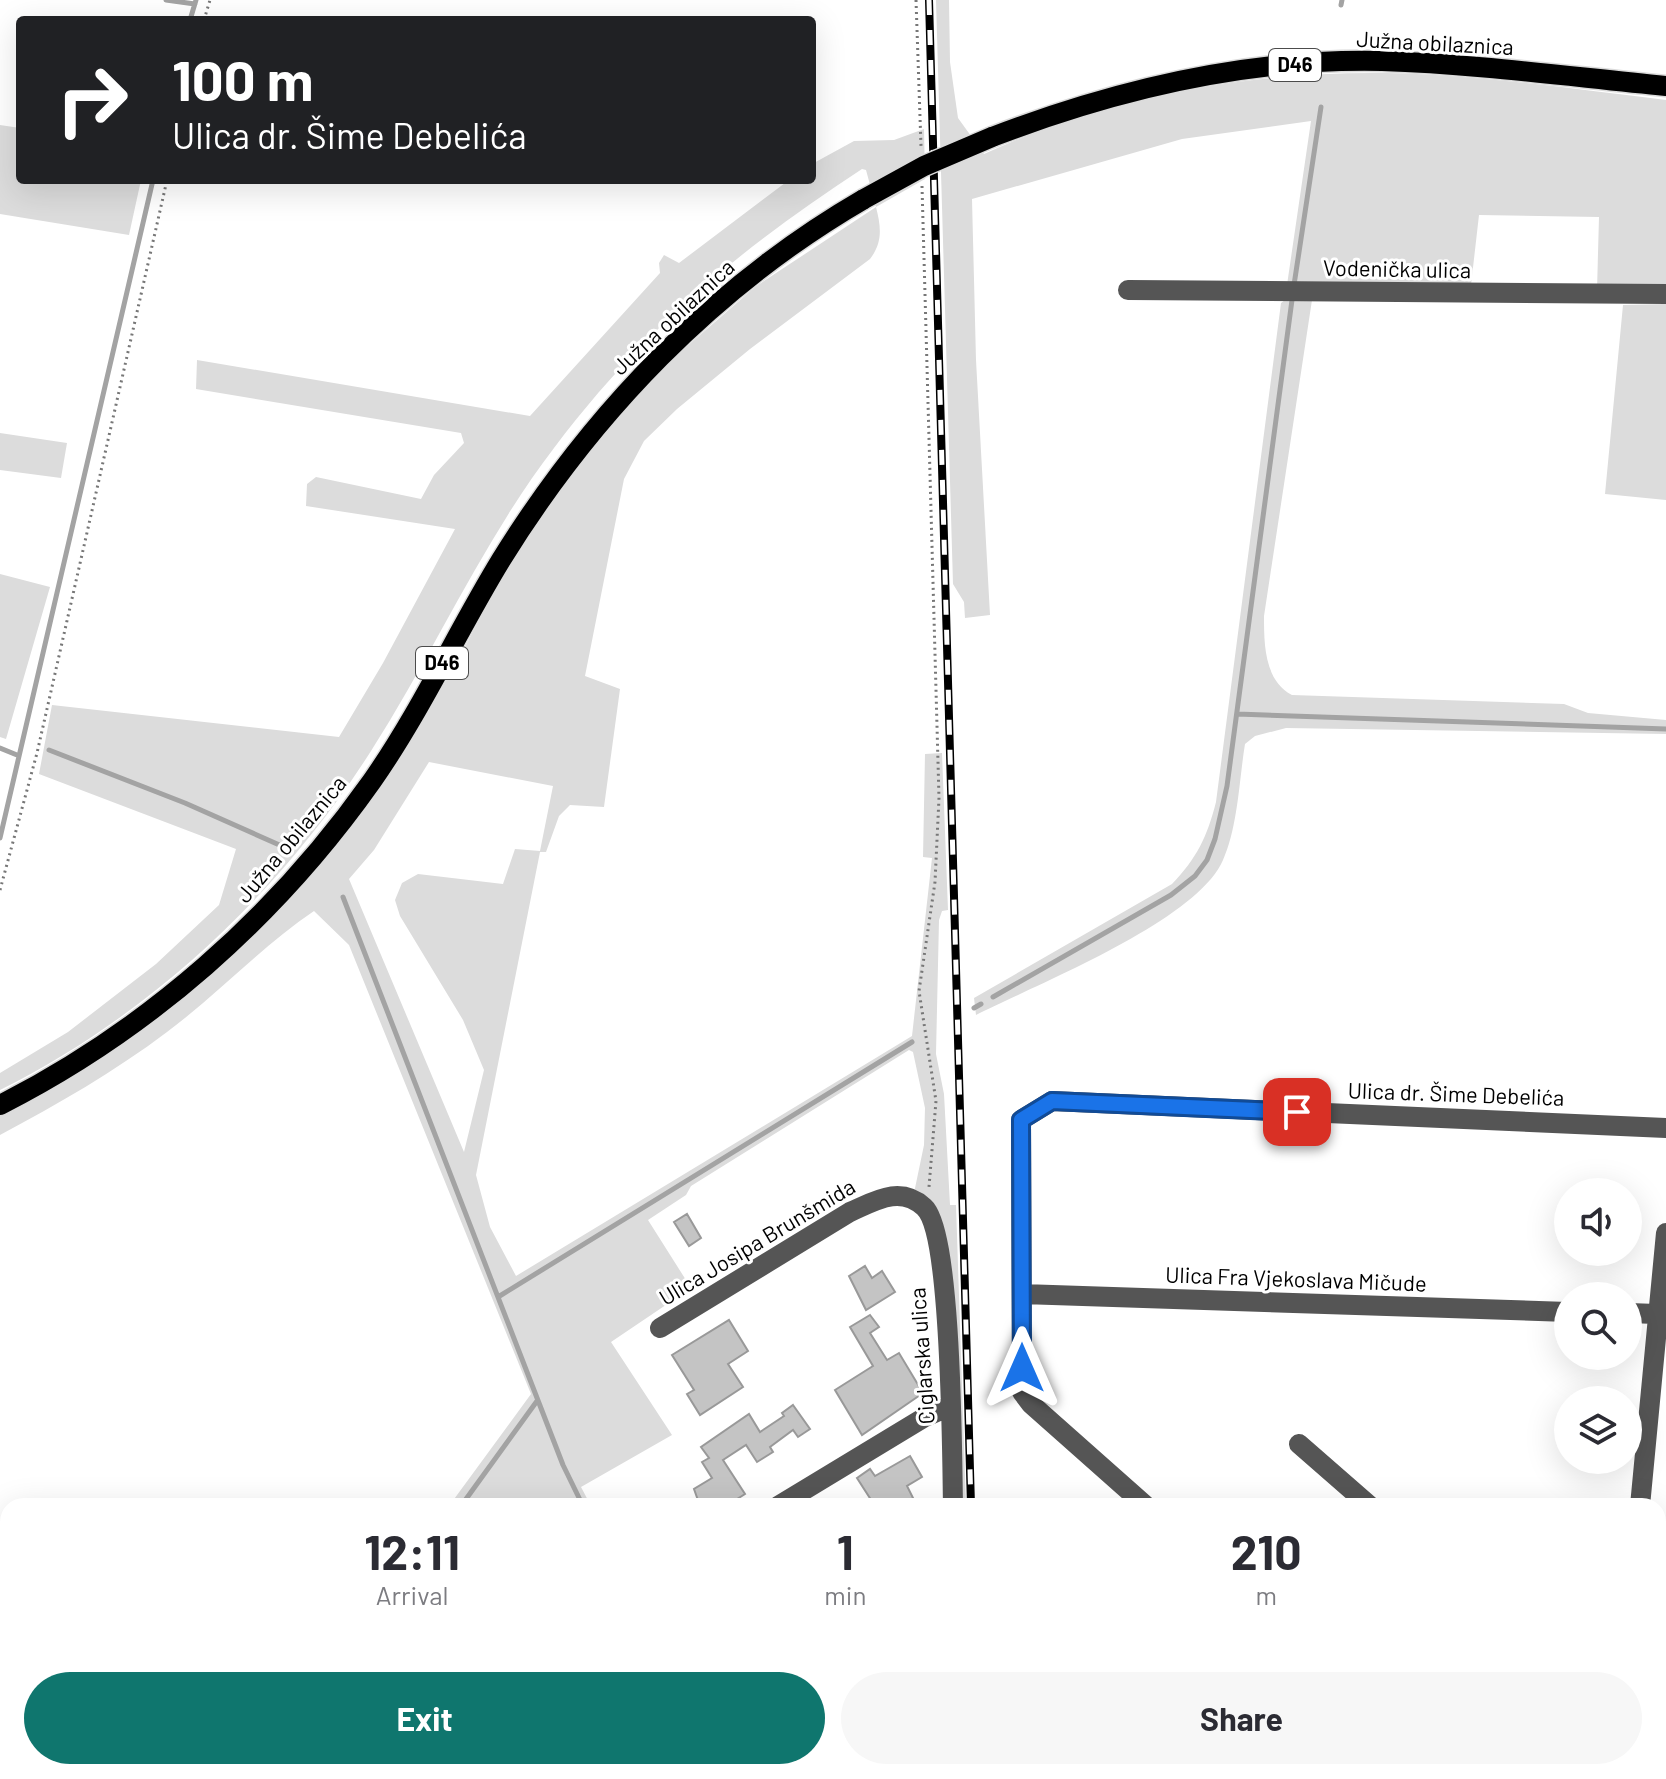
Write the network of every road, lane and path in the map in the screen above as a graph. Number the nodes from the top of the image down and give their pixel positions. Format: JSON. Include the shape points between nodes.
{"nodes":[{"id":1,"x":916,"y":0,"type":"edge"},
{"id":2,"x":1666,"y":86,"type":"edge"},
{"id":3,"x":921,"y":155,"type":"dead end"},
{"id":4,"x":166,"y":184,"type":"edge"},
{"id":5,"x":922,"y":187,"type":"dead end"},
{"id":6,"x":1128,"y":290,"type":"dead end"},
{"id":7,"x":1666,"y":294,"type":"edge"},
{"id":8,"x":0,"y":890,"type":"edge"},
{"id":9,"x":0,"y":1105,"type":"edge"},
{"id":10,"x":1666,"y":1128,"type":"edge"},
{"id":11,"x":924,"y":1206,"type":"junction"},
{"id":12,"x":1666,"y":1233,"type":"edge"},
{"id":13,"x":1022,"y":1294,"type":"junction"},
{"id":14,"x":1554,"y":1312,"type":"edge"},
{"id":15,"x":1642,"y":1313,"type":"edge"},
{"id":16,"x":1657,"y":1314,"type":"junction"},
{"id":17,"x":660,"y":1328,"type":"dead end"},
{"id":18,"x":950,"y":1406,"type":"junction"},
{"id":19,"x":1299,"y":1444,"type":"dead end"},
{"id":20,"x":791,"y":1498,"type":"edge"},
{"id":21,"x":953,"y":1498,"type":"edge"},
{"id":22,"x":1137,"y":1498,"type":"edge"},
{"id":23,"x":1361,"y":1498,"type":"edge"},
{"id":24,"x":1641,"y":1498,"type":"edge"}],
"edges":[{"from":1,"to":3,"type":"path"},
{"from":2,"to":9,"type":"main road","name":"Južna obilaznica","number":"D46","bridge":true,"via":[[1462,65],[1324,62],[1201,76],[1136,89],[992,137],[924,166],[827,220],[734,289],[655,362],[595,428],[500,562],[372,781],[286,887],[173,994],[87,1056]]},
{"from":4,"to":8,"type":"path","via":[[37,753]]},
{"from":5,"to":11,"type":"path","via":[[939,798],[935,882],[919,991],[936,1101],[934,1158]]},
{"from":6,"to":7,"type":"street","name":"Vodenička ulica"},
{"from":10,"to":13,"type":"street","name":"Ulica dr. Šime Debelića","via":[[1052,1101],[1021,1120]]},
{"from":11,"to":17,"type":"street","name":"Ulica Josipa Brunšmida","via":[[908,1197],[880,1198]]},
{"from":11,"to":18,"type":"street","name":"Ciglarska ulica","via":[[932,1216],[939,1253]]},
{"from":12,"to":16,"type":"street"},
{"from":13,"to":14,"type":"street","name":"Ulica Fra Vjekoslava Mičude"},
{"from":13,"to":22,"type":"street","via":[[1022,1392]]},
{"from":15,"to":16,"type":"street"},
{"from":16,"to":24,"type":"street"},
{"from":18,"to":20,"type":"street"},
{"from":18,"to":21,"type":"street","name":"Ciglarska ulica"},
{"from":19,"to":23,"type":"street"}]}
